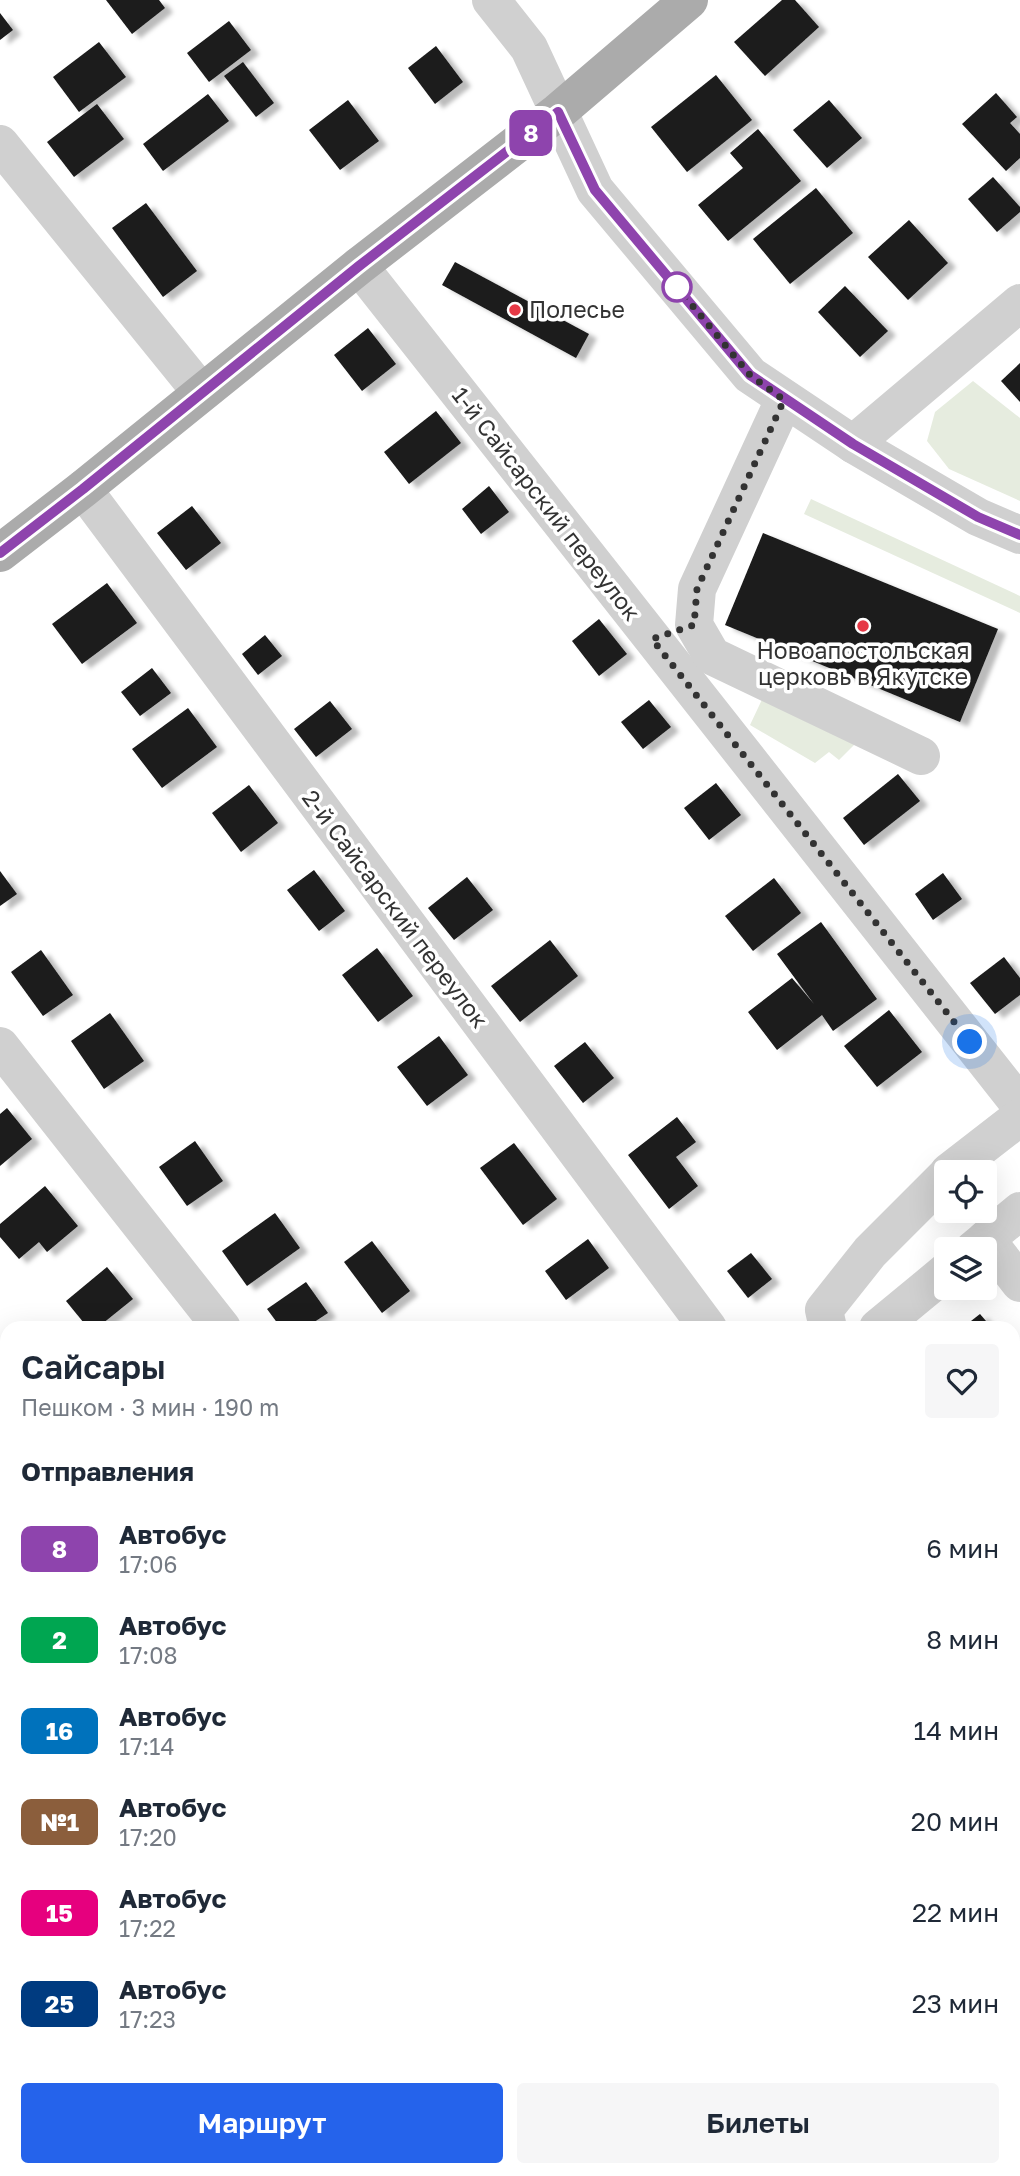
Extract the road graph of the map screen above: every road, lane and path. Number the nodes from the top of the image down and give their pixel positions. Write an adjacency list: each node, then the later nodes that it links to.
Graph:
1 (491, 0): 3 (street)
2 (689, 0): 3 (main road)
3 (558, 112): 5 (main road); 8 (street)
4 (0, 144): 7 (street)
5 (359, 266): 7 (main road); 14 (street, 1-й Сайсарский переулок)
6 (1020, 303): 9 (street)
7 (201, 393): 10 (main road)
8 (784, 400): 9 (street); 13 (street)
9 (853, 444): 11 (street)
10 (83, 489): 12 (main road); 27 (street, 2-й Сайсарский переулок)
11 (1020, 535)
12 (0, 553)
13 (694, 625): 14 (street); 15 (street)
14 (652, 639): 17 (street, 1-й Сайсарский переулок)
15 (921, 756)
16 (0, 1046): 26 (street)
17 (1020, 1105)
18 (1020, 1117): 19 (street)
19 (966, 1160)
20 (934, 1188): 28 (street)
21 (1020, 1211): 22 (street)
22 (988, 1237)
23 (997, 1261): 25 (street)
24 (934, 1282): 29 (street)
25 (1020, 1283)
26 (216, 1321)
27 (703, 1321)
28 (826, 1321)
29 (886, 1321)

